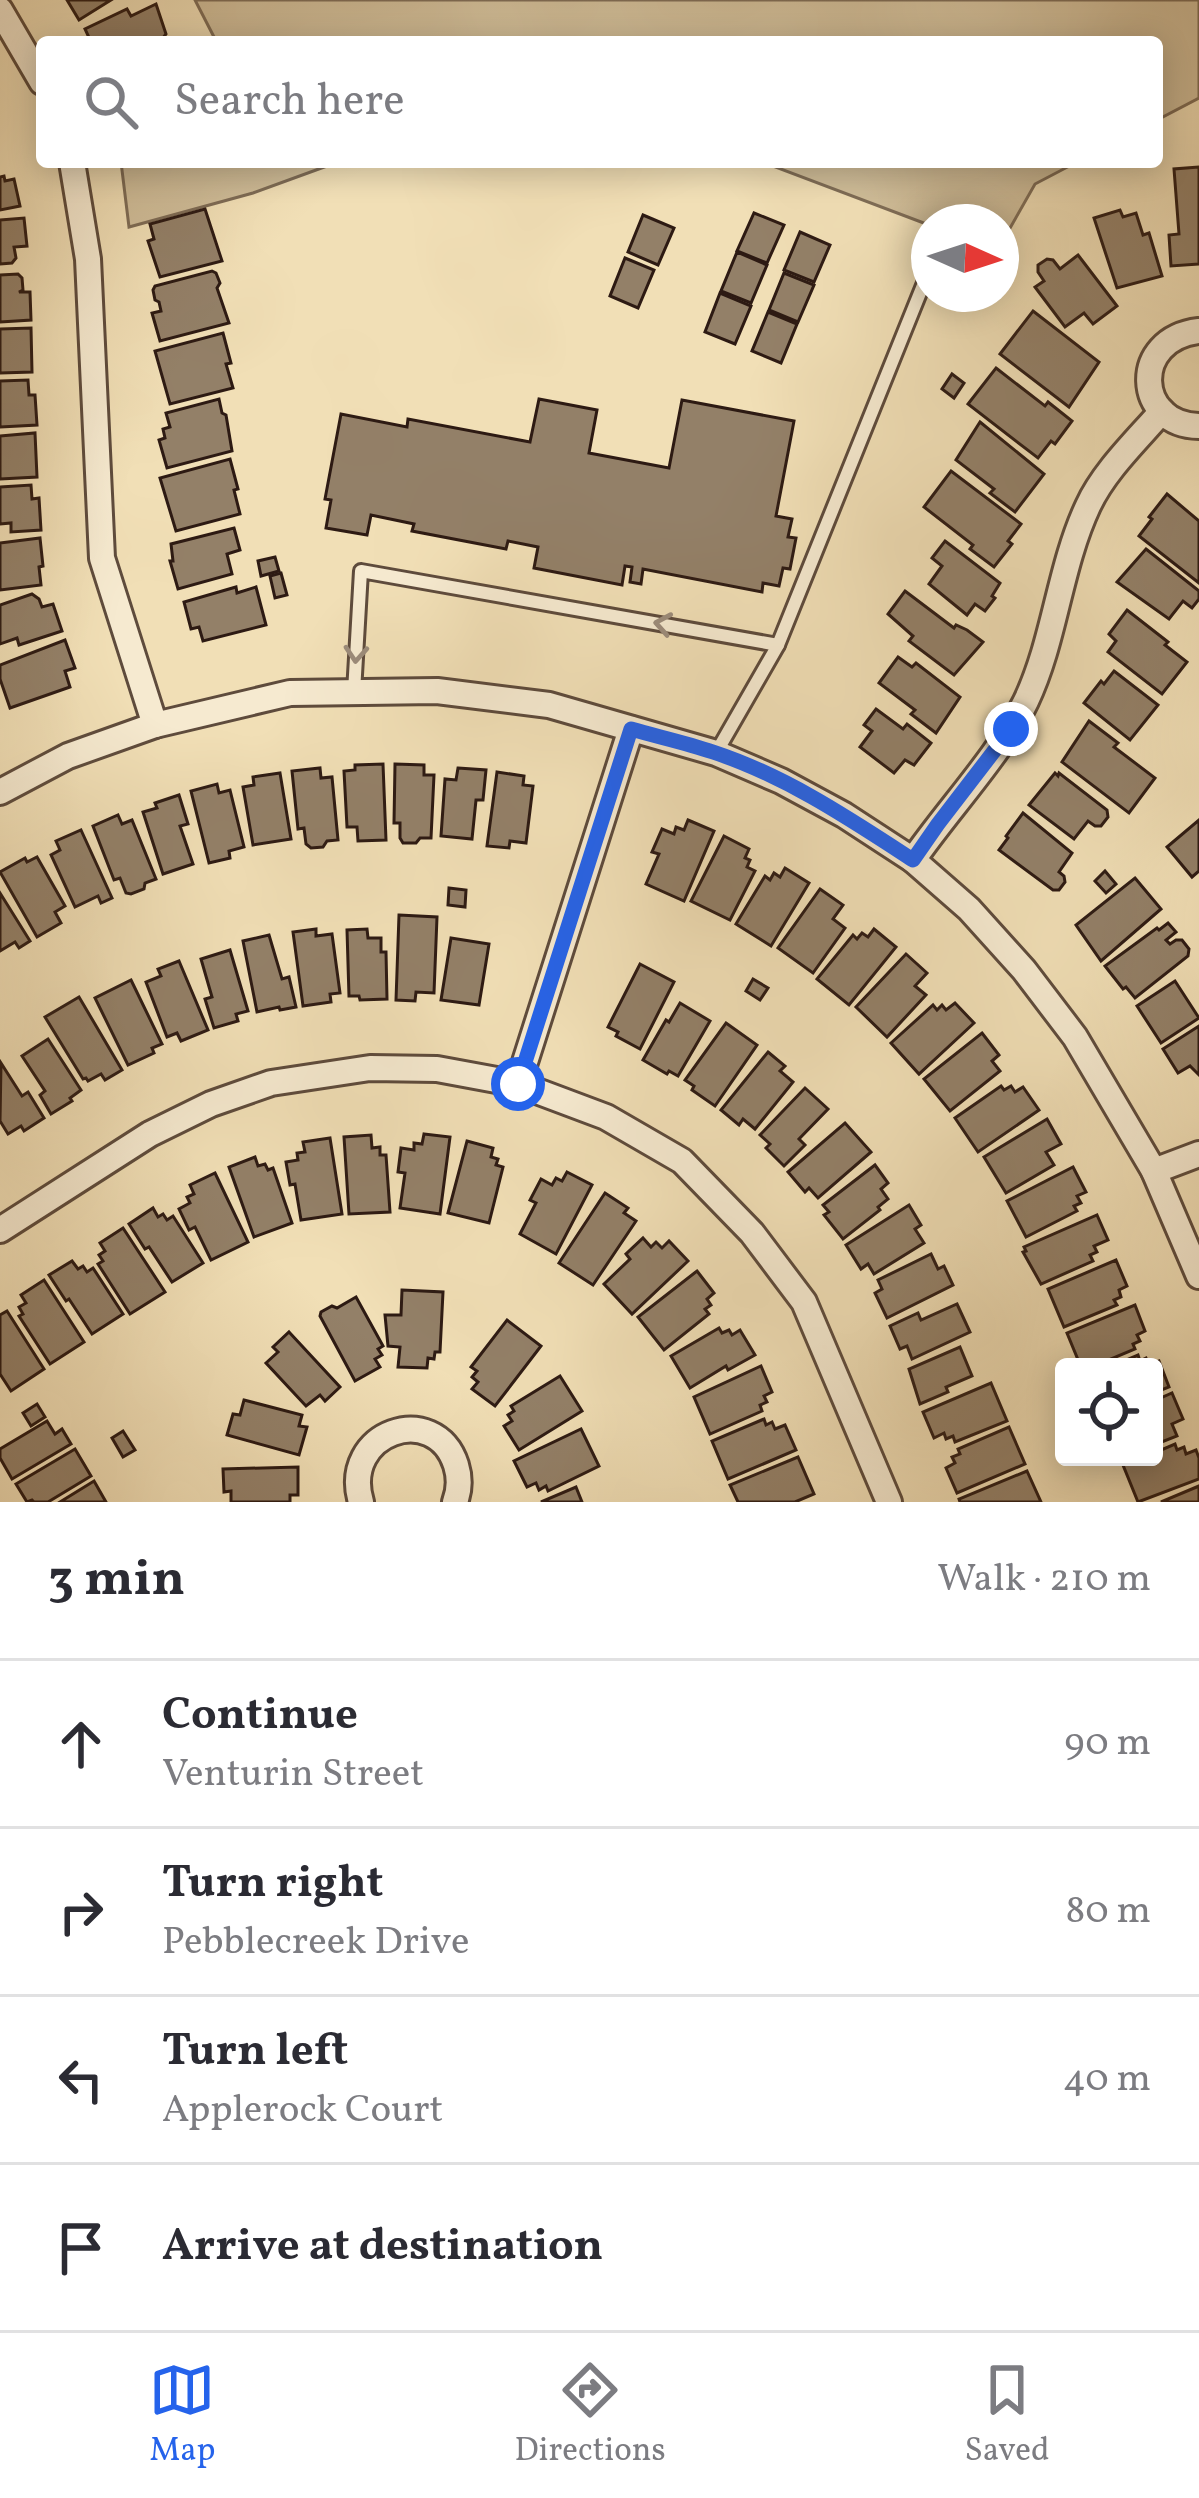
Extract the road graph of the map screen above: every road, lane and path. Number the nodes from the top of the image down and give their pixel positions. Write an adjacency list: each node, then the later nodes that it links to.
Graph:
1 (0, 10): 2 (street)
2 (36, 72)
3 (73, 168): 10 (street)
4 (912, 312): 8 (lane)
5 (1199, 331): 6 (street)
6 (1162, 411): 7 (street); 14 (street)
7 (1199, 426)
8 (778, 645): 9 (lane, one-way to 9); 12 (lane)
9 (354, 692): 10 (street); 11 (street)
10 (155, 725): 13 (street)
11 (631, 729): 12 (street); 15 (street)
12 (716, 753): 14 (street)
13 (0, 792)
14 (913, 860): 17 (street)
15 (518, 1084): 18 (street); 22 (street)
16 (1199, 1154): 17 (street)
17 (1154, 1171): 19 (street)
18 (0, 1230)
19 (1199, 1276)
20 (362, 1502): 21 (street)
21 (455, 1502)
22 (889, 1502)

